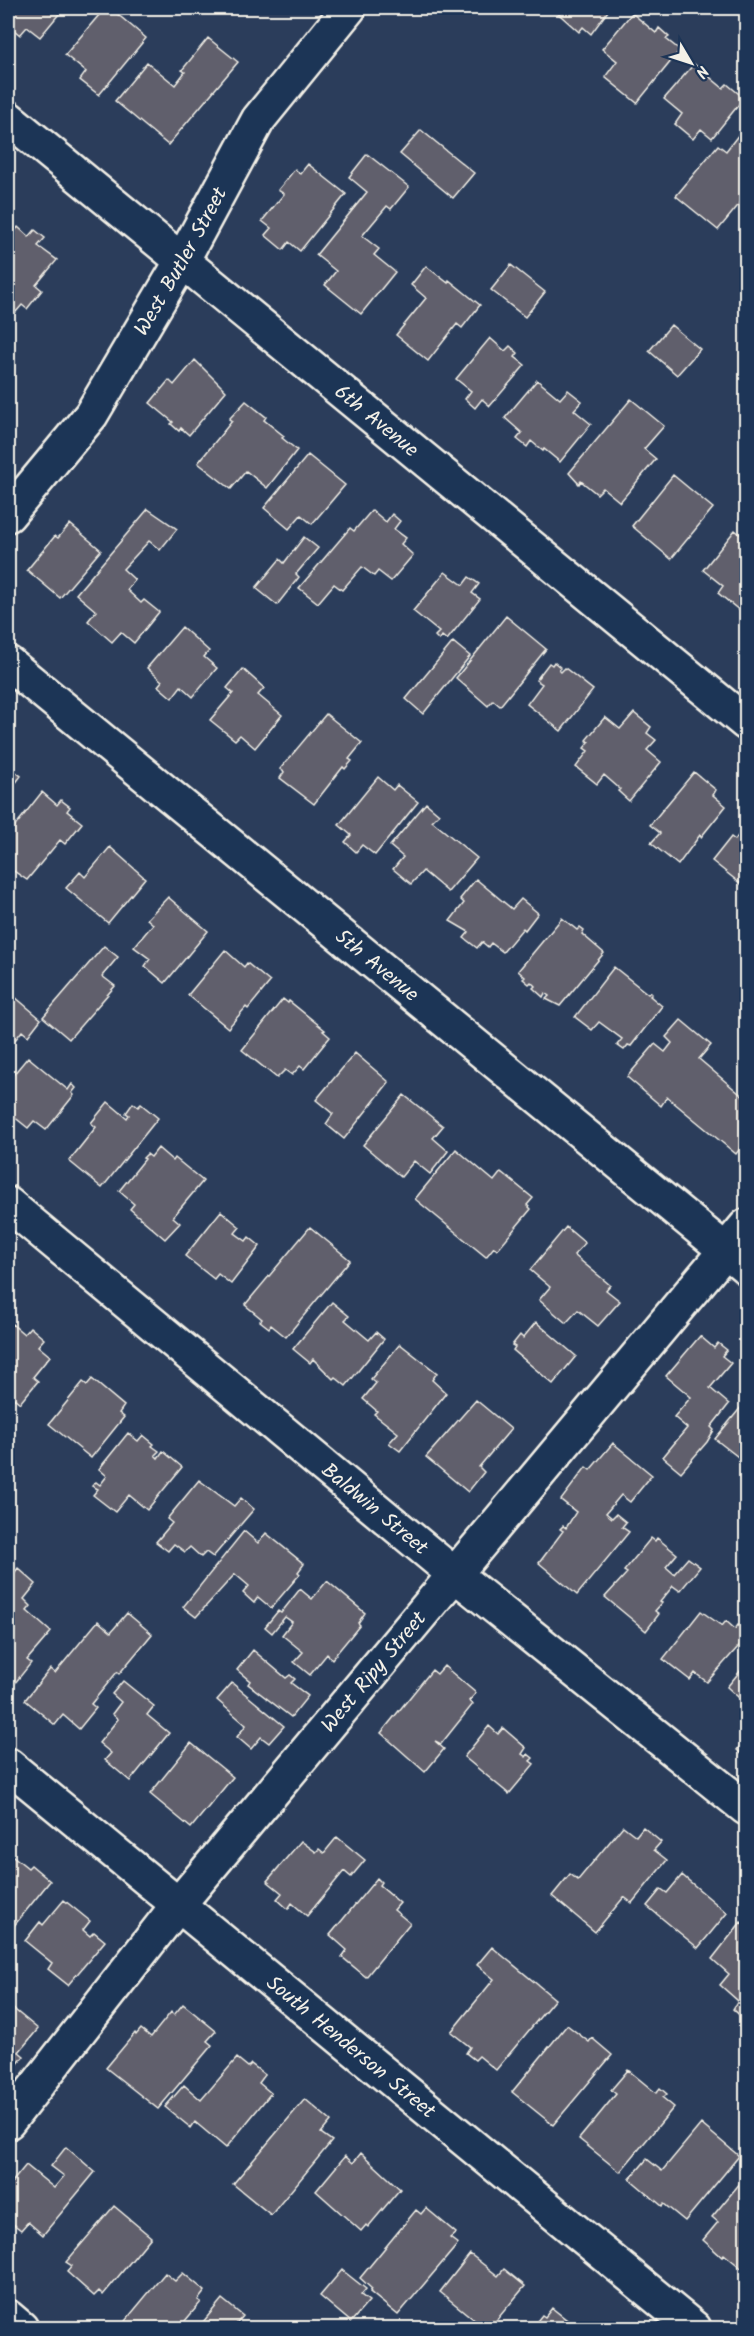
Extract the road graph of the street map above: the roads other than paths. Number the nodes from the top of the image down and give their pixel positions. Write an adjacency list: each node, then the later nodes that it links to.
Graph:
1 (349, 8): 3 (street, West Butler Street)
2 (8, 118): 3 (street, 6th Avenue)
3 (182, 261): 4 (street, West Butler Street); 6 (street, 6th Avenue)
4 (8, 515)
5 (8, 663): 8 (street, 5th Avenue)
6 (747, 723)
7 (8, 1204): 9 (street, Baldwin Street)
8 (740, 1248): 9 (street, West Ripy Street)
9 (454, 1574): 11 (street, Baldwin Street); 12 (street, West Ripy Street)
10 (8, 1765): 12 (street, South Henderson Street)
11 (747, 1808)
12 (178, 1905): 13 (street, West Ripy Street); 16 (street, South Henderson Street)
13 (8, 2122)
14 (8, 2318): 15 (street)
15 (21, 2328)
16 (694, 2328)

